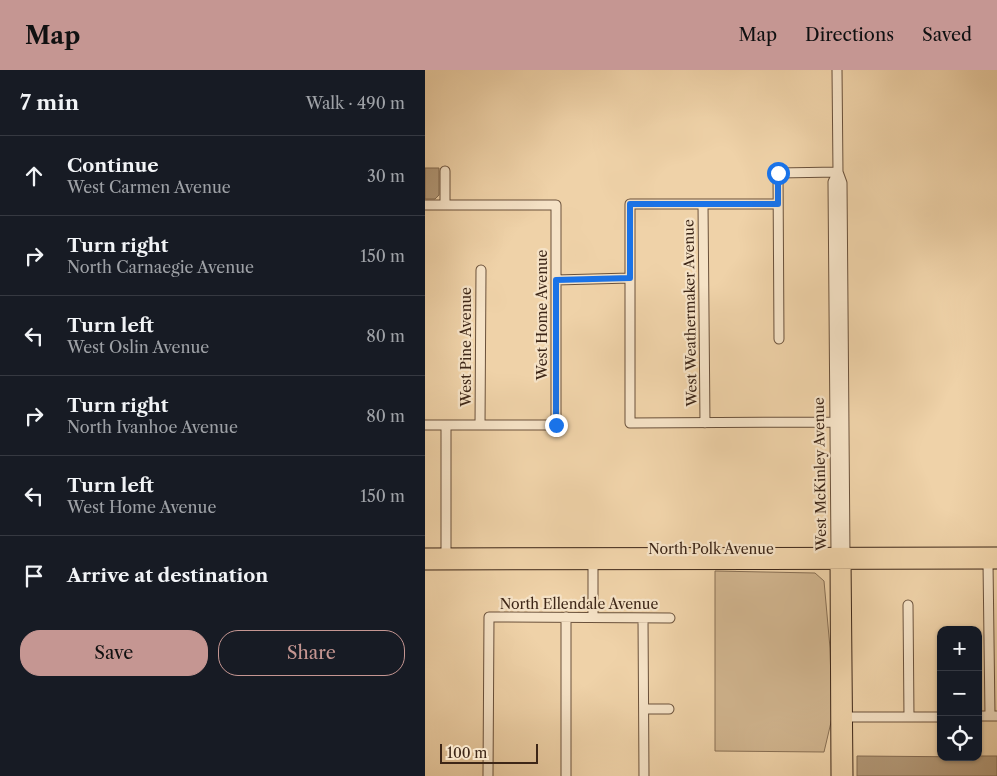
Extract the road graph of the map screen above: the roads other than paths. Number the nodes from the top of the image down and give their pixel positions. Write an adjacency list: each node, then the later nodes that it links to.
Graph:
1 (837, 70): 3 (street, West McKinley Avenue)
2 (445, 171): 7 (street)
3 (838, 172): 5 (street); 12 (street, West McKinley Avenue); 18 (street, West McKinley Avenue)
4 (703, 204): 5 (street); 9 (street); 13 (street, West Weathermaker Avenue)
5 (778, 204): 11 (street)
6 (425, 205): 7 (street)
7 (445, 205): 10 (street, West Home Avenue)
8 (481, 270): 16 (street, West Pine Avenue)
9 (630, 278): 10 (street); 13 (street)
10 (556, 280): 16 (street, West Home Avenue)
11 (779, 339)
12 (834, 422): 13 (street); 17 (street, West McKinley Avenue)
13 (705, 423)
14 (425, 425): 15 (street)
15 (446, 425): 16 (street); 23 (street)
16 (480, 425)
17 (835, 482): 18 (street); 22 (street, West McKinley Avenue)
18 (845, 516): 22 (street, West McKinley Avenue)
19 (997, 552): 22 (main road, North Polk Avenue)
20 (425, 554): 23 (main road, North Polk Avenue)
21 (655, 554): 22 (main road, North Polk Avenue); 23 (main road, North Polk Avenue); 26 (main road)
22 (840, 558): 24 (main road, North Polk Avenue); 26 (main road, North Polk Avenue); 37 (main road, West McKinley Avenue); 41 (main road, West McKinley Avenue)
23 (446, 559): 25 (main road, North Polk Avenue); 26 (main road, North Polk Avenue)
24 (993, 563): 35 (street)
25 (425, 564)
26 (593, 564): 29 (street)
27 (909, 605): 36 (street)
28 (566, 617): 29 (street, North Ellendale Avenue); 38 (street, North Ellendale Avenue); 39 (street)
29 (593, 617): 30 (street, North Ellendale Avenue)
30 (643, 618): 31 (street, North Ellendale Avenue); 32 (street)
31 (670, 618)
32 (644, 709): 33 (street); 40 (street)
33 (669, 709)
34 (937, 716): 36 (street)
35 (994, 716)
36 (909, 717): 37 (street)
37 (847, 718): 42 (main road, West McKinley Avenue)
38 (488, 776)
39 (566, 776)
40 (644, 776)
41 (837, 776)
42 (847, 776)

